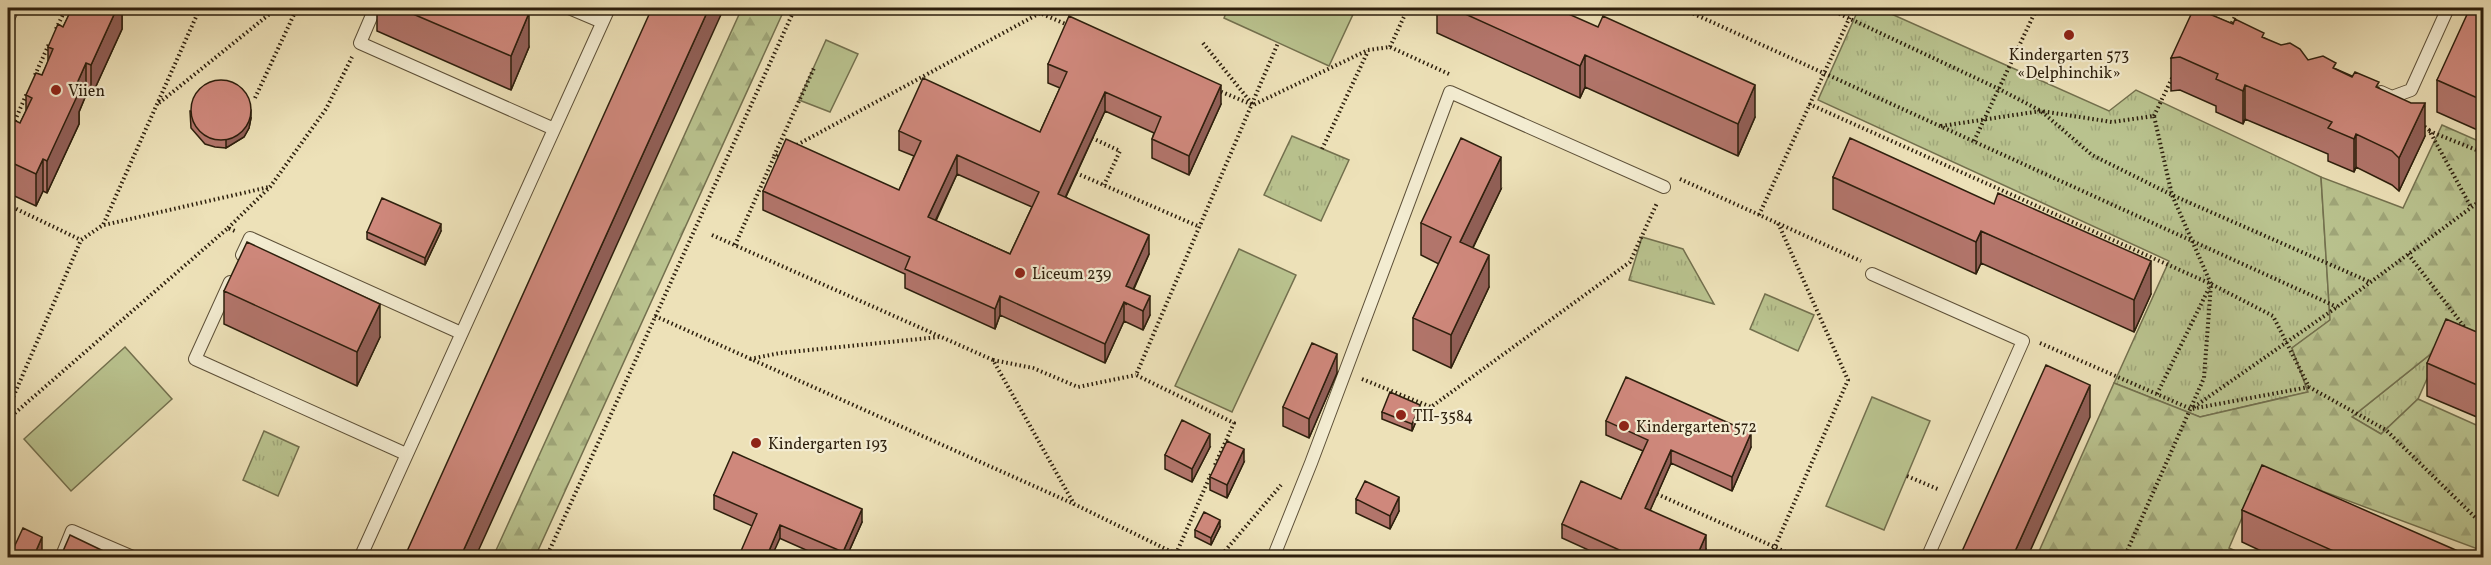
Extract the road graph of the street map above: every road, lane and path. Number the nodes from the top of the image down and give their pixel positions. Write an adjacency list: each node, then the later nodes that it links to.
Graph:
1 (13, 8): 20 (lane)
2 (66, 8): 44 (path)
3 (200, 8): 39 (path)
4 (277, 8): 39 (path)
5 (297, 8): 37 (path)
6 (375, 8): 24 (lane)
7 (569, 8): 21 (lane)
8 (609, 8): 21 (lane)
9 (795, 8): 77 (path)
10 (1133, 8): 11 (path)
11 (1167, 8)
12 (1408, 8): 27 (path)
13 (1681, 8): 30 (path)
14 (1827, 8): 19 (path)
15 (1854, 8): 19 (path)
16 (2037, 8): 35 (path)
17 (2239, 8): 23 (path)
18 (2448, 8): 36 (lane)
19 (1849, 17): 30 (path); 35 (path)
20 (8, 19)
21 (602, 22): 46 (lane)
22 (1072, 27): 52 (path)
23 (2229, 28)
24 (360, 43): 46 (lane); 55 (path)
25 (1203, 44): 40 (path)
26 (1278, 44): 40 (path)
27 (1390, 47): 28 (path); 32 (path)
28 (1368, 50): 40 (path); 50 (path)
29 (814, 68): 52 (path)
30 (1824, 72): 38 (path); 45 (path)
31 (2174, 75): 42 (path)
32 (1454, 76)
33 (1210, 87): 40 (path)
34 (2371, 87): 36 (lane)
35 (1999, 89): 41 (path); 43 (path)
36 (2392, 97): 47 (path)
37 (255, 98)
38 (1809, 104): 61 (path); 75 (path)
39 (157, 105): 63 (path)
40 (1253, 105): 64 (path)
41 (2041, 111): 42 (path); 43 (path); 57 (path)
42 (2154, 116): 57 (path)
43 (1984, 120): 45 (path); 49 (path)
44 (12, 125)
45 (1939, 126): 49 (path)
46 (554, 129): 79 (lane)
47 (2429, 130): 51 (path); 60 (path)
48 (1092, 138): 54 (path)
49 (1974, 141): 68 (path)
50 (1322, 149)
51 (2484, 153)
52 (774, 157): 70 (path)
53 (1076, 173): 54 (path)
54 (1104, 185): 64 (path)
55 (270, 187): 63 (path); 65 (path)
56 (1664, 187): 61 (path); 86 (path); 106 (lane)
57 (2172, 195): 68 (path); 74 (path)
58 (2484, 198): 60 (path)
59 (8, 205): 69 (path)
60 (2471, 207): 71 (path)
61 (1759, 215): 62 (path)
62 (1778, 223): 72 (path); 99 (path)
63 (103, 225): 69 (path)
64 (1200, 227): 85 (path)
65 (228, 228): 67 (path); 91 (path)
66 (712, 235): 70 (path)
67 (250, 238): 79 (lane); 92 (lane)
68 (2190, 238): 75 (path); 76 (path)
69 (81, 240): 89 (path)
70 (735, 245): 80 (path)
71 (2408, 254): 74 (path); 78 (path)
72 (1862, 261)
73 (1872, 274): 96 (lane)
74 (2370, 282): 76 (path)
75 (2211, 284): 82 (path); 88 (path); 90 (path)
76 (2337, 307): 82 (path)
77 (655, 316): 83 (path); 104 (path)
78 (2466, 330)
79 (461, 333): 92 (lane)
80 (942, 337): 83 (path); 84 (path)
81 (2034, 340): 88 (path)
82 (2286, 343): 87 (path); 90 (path)
83 (750, 359): 97 (path)
84 (993, 360): 85 (path); 97 (path)
85 (1136, 375): 100 (path)
86 (1355, 376)
87 (2308, 387): 90 (path); 98 (path)
88 (2157, 394): 90 (path)
89 (8, 409)
90 (2191, 409): 110 (path)
91 (8, 419)
92 (406, 454): 103 (lane)
93 (1907, 476): 96 (path)
94 (1287, 477): 105 (path)
95 (1657, 494): 99 (path)
96 (1954, 496): 109 (lane)
97 (1074, 504): 100 (path)
98 (2484, 526)
99 (1774, 547): 107 (path); 108 (path)
100 (1176, 556)
101 (61, 558): 102 (lane)
102 (135, 558)
103 (360, 558)
104 (546, 558)
105 (1219, 558)
106 (1273, 558)
107 (1770, 558)
108 (1799, 558)
109 (1927, 558)
110 (2124, 558)

